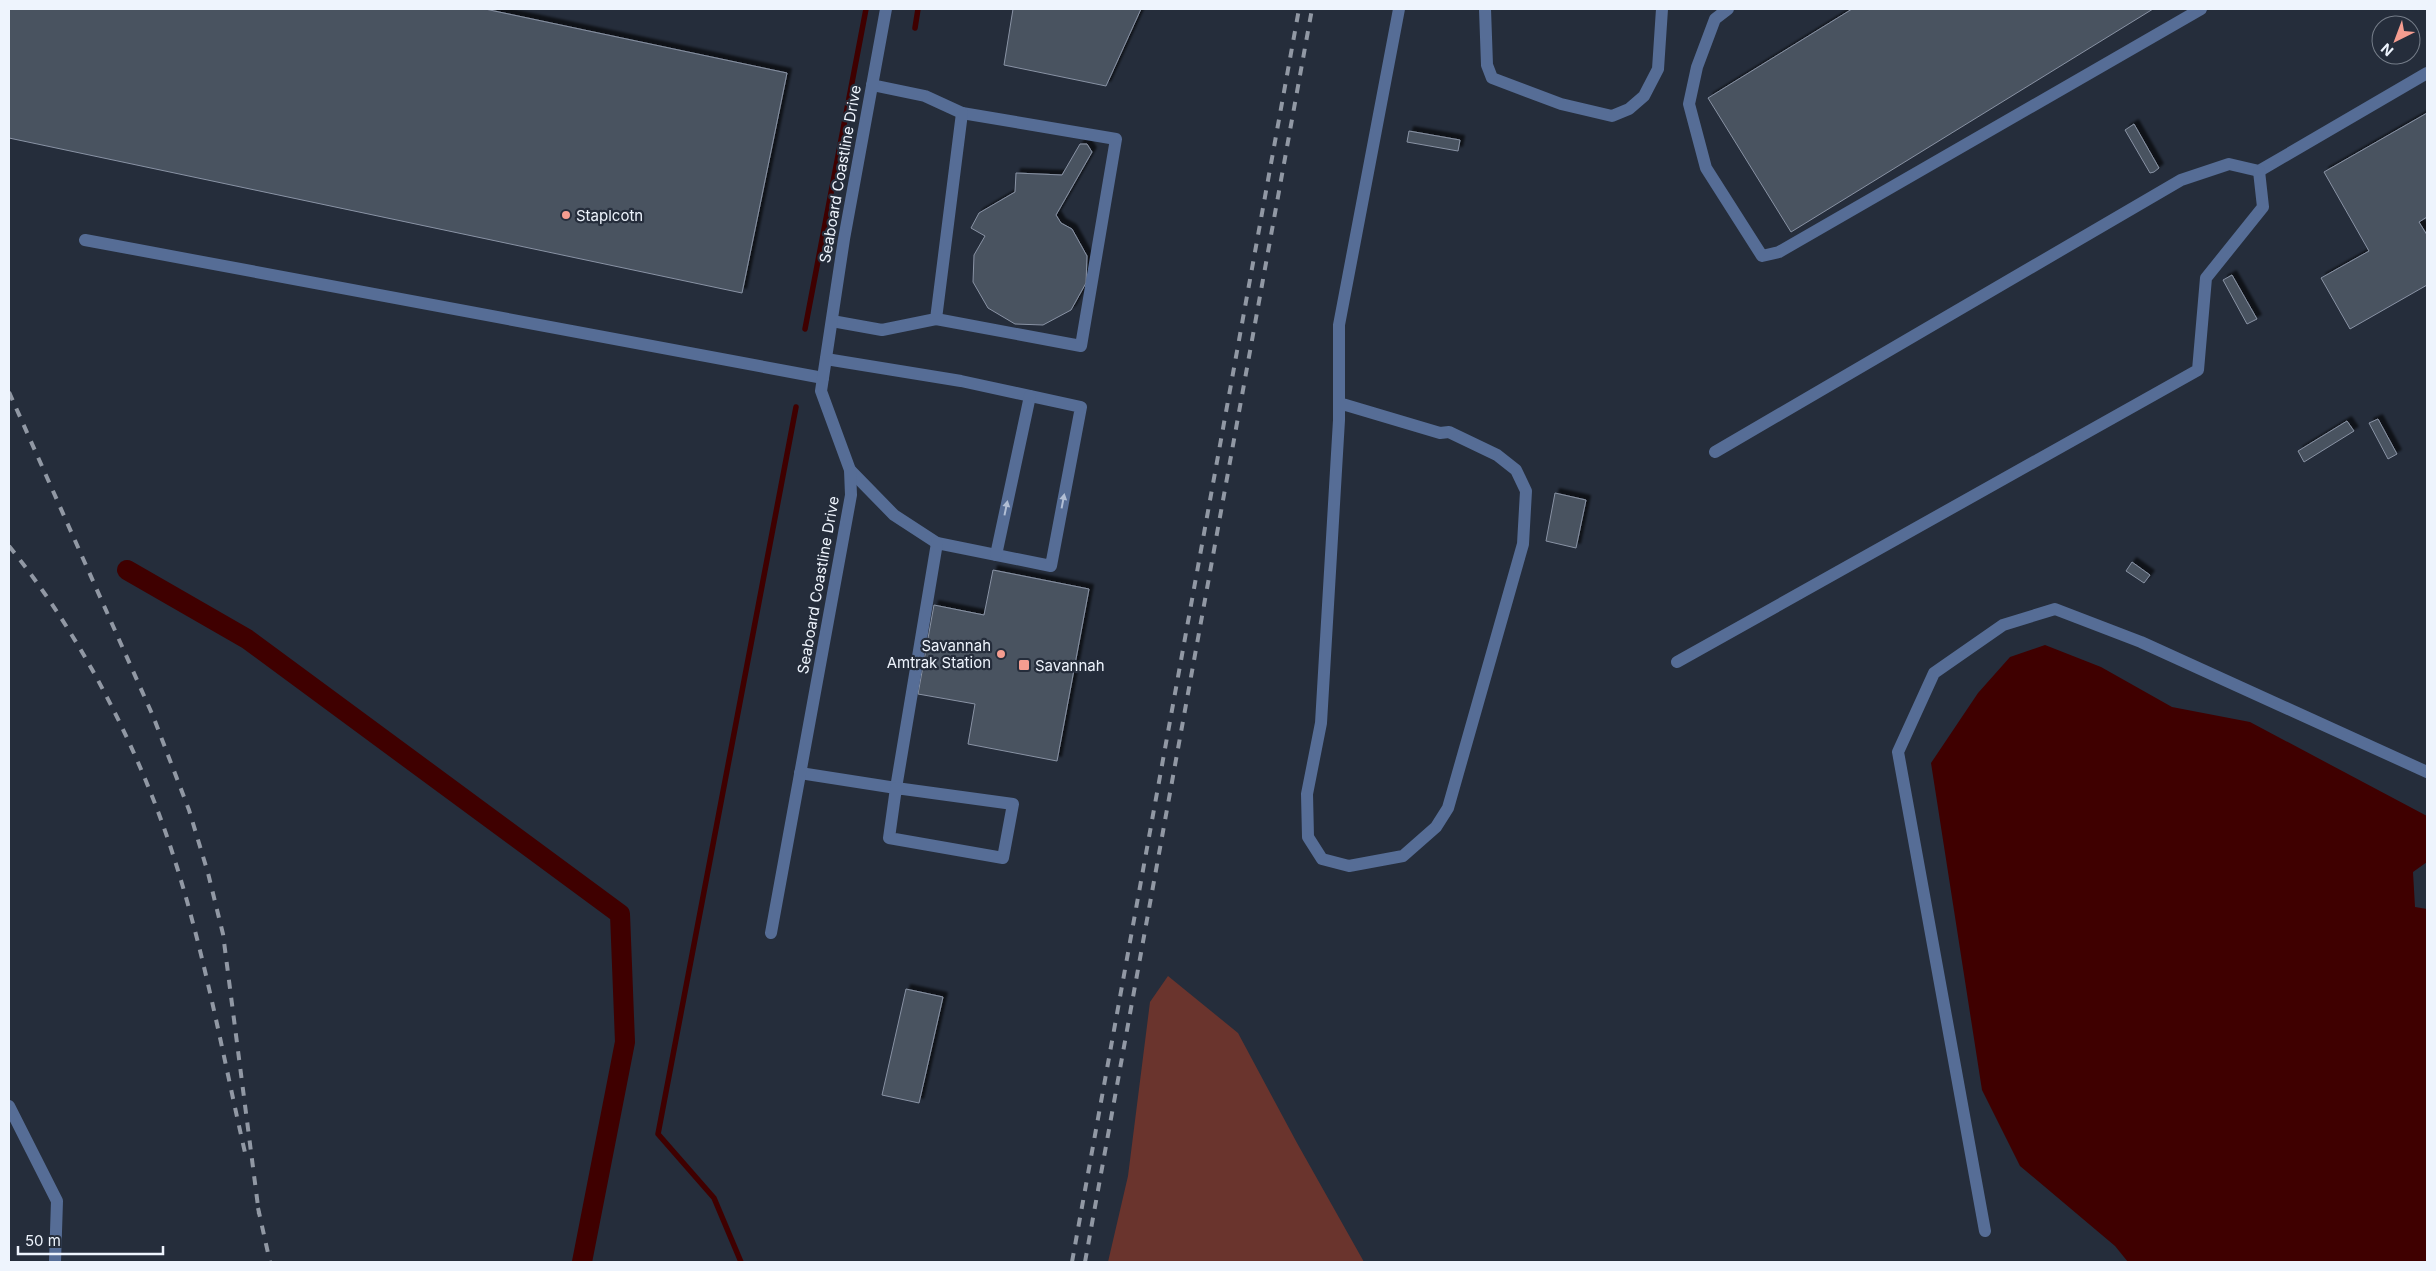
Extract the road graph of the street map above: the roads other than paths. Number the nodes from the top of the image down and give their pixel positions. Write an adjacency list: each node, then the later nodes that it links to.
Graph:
1 (886, 9): 8 (street, Seaboard Coastline Drive)
2 (1399, 9): 17 (street)
3 (1485, 9): 4 (street)
4 (1662, 9)
5 (1728, 9): 6 (street)
6 (2201, 9)
7 (2427, 73): 10 (street)
8 (872, 85): 9 (street); 13 (street, Seaboard Coastline Drive)
9 (962, 113): 12 (street); 12 (street)
10 (2259, 171): 18 (street); 22 (street)
11 (86, 240): 15 (street)
12 (936, 319): 13 (street)
13 (832, 322): 14 (street, Seaboard Coastline Drive)
14 (826, 359): 15 (street, Seaboard Coastline Drive); 16 (street)
15 (823, 378): 19 (street, Seaboard Coastline Drive)
16 (1030, 396): 21 (street, one-way to 16); 21 (street, one-way to 16)
17 (1339, 403): 17 (street)
18 (1715, 452)
19 (850, 470): 20 (street); 24 (street, Seaboard Coastline Drive)
20 (937, 543): 21 (street); 25 (street)
21 (996, 555)
22 (1677, 662)
23 (2427, 772): 28 (street)
24 (800, 773): 25 (street); 26 (street, Seaboard Coastline Drive)
25 (896, 788): 25 (street)
26 (771, 933)
27 (9, 1106): 29 (street)
28 (1985, 1231)
29 (55, 1261)

